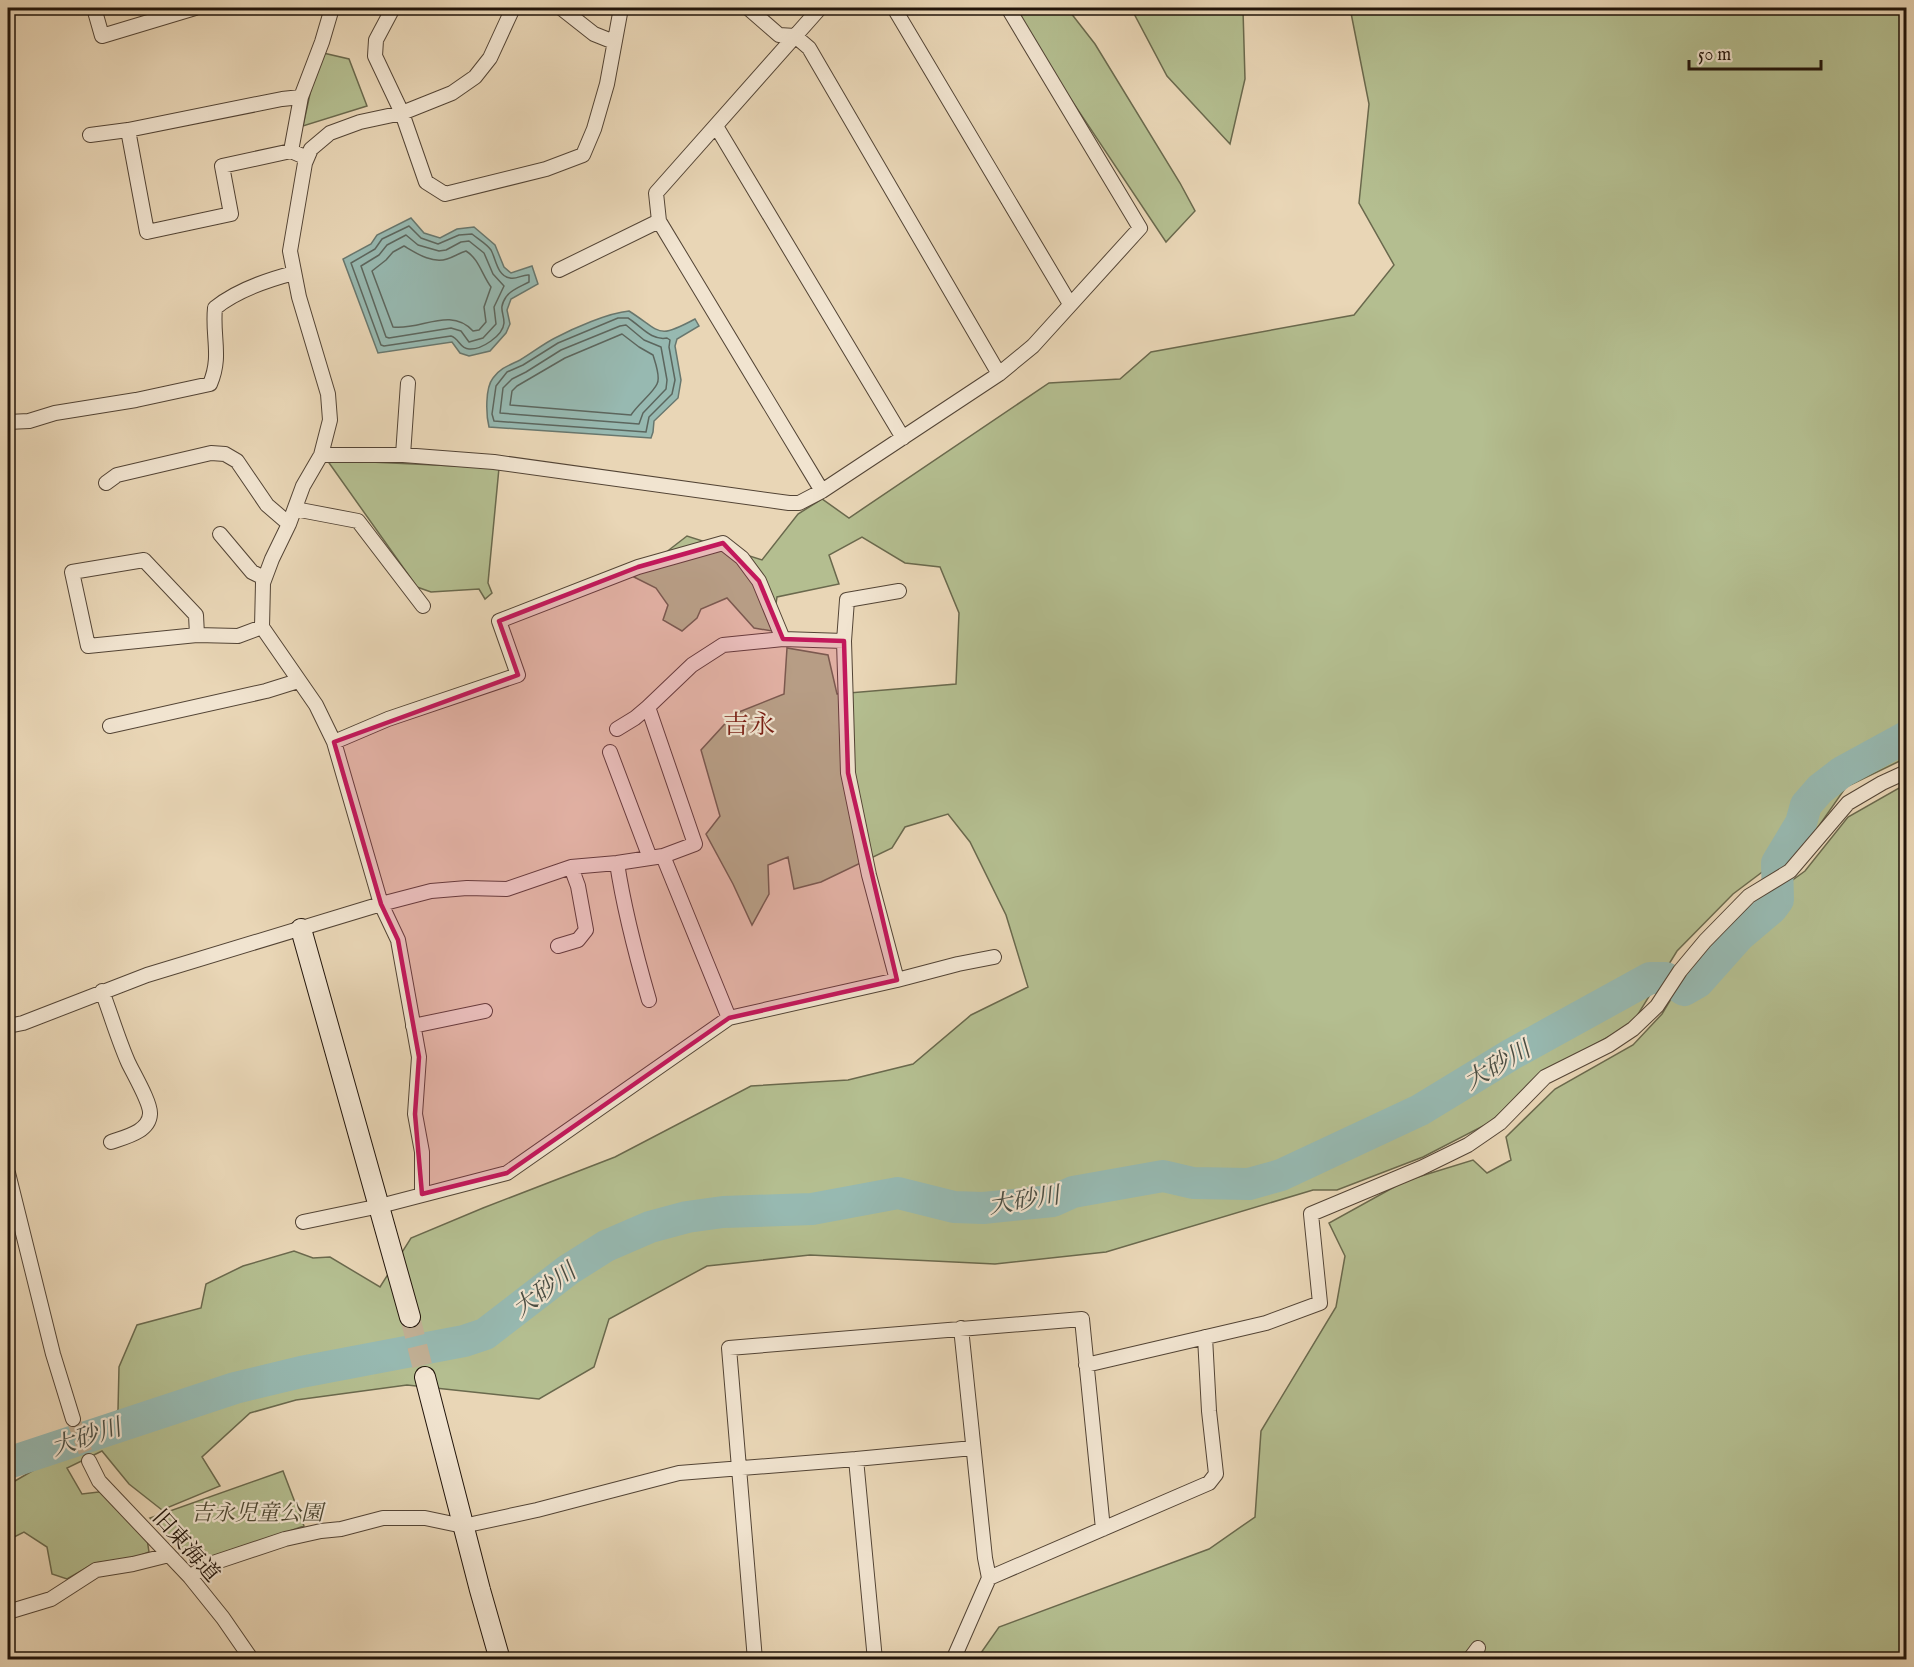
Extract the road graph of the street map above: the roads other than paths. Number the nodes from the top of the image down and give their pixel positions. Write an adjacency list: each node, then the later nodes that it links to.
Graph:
1 (94, 8): 2 (street)
2 (195, 8)
3 (332, 8): 14 (street)
4 (393, 8): 15 (street)
5 (513, 8): 15 (street)
6 (561, 8): 13 (street)
7 (621, 8): 13 (street)
8 (748, 8): 12 (street)
9 (820, 8): 12 (street)
10 (894, 8): 24 (street)
11 (1008, 8): 24 (street)
12 (795, 36): 16 (street); 25 (street)
13 (614, 42): 15 (street)
14 (301, 97): 17 (street); 19 (street)
15 (402, 113): 20 (street)
16 (716, 126): 21 (street); 28 (street)
17 (128, 130): 18 (street); 19 (street)
18 (90, 135)
19 (291, 151): 20 (street)
20 (307, 158): 23 (street)
21 (659, 221): 22 (street); 32 (street)
22 (559, 270)
23 (294, 273): 27 (street); 29 (street)
24 (1070, 304): 25 (street)
25 (999, 374): 28 (street)
26 (408, 383): 30 (street)
27 (8, 422)
28 (903, 438): 32 (street)
29 (321, 455): 30 (street); 33 (street)
30 (403, 455): 32 (street)
31 (106, 483): 34 (street)
32 (822, 491)
33 (295, 509): 34 (street); 38 (street)
34 (289, 524): 36 (street)
35 (220, 534): 36 (street)
36 (264, 578): 39 (street)
37 (899, 591): 42 (street)
38 (423, 606)
39 (262, 627): 40 (street); 43 (street)
40 (197, 634): 40 (street)
41 (783, 639): 42 (street); 44 (street); 47 (street)
42 (844, 641): 57 (street)
43 (298, 681): 45 (street); 47 (street)
44 (648, 707): 46 (street); 50 (street)
45 (110, 726)
46 (617, 729)
47 (334, 742): 53 (street)
48 (609, 752): 50 (street)
49 (1906, 772): 71 (street)
50 (656, 857): 51 (street); 61 (street)
51 (617, 863): 52 (street); 59 (street)
52 (571, 867): 53 (street); 55 (street)
53 (381, 904): 54 (street); 63 (street)
54 (302, 929): 58 (street); 67 (street)
55 (558, 946)
56 (994, 957): 57 (street)
57 (897, 980): 61 (street)
58 (102, 991): 62 (street); 64 (street)
59 (649, 1000)
60 (485, 1011): 63 (street)
61 (729, 1018): 66 (street)
62 (8, 1026)
63 (414, 1026): 66 (street)
64 (111, 1142)
65 (8, 1173): 74 (street)
66 (422, 1194): 67 (street)
67 (380, 1206): 68 (street); 69 (street)
68 (303, 1222)
69 (410, 1317)
70 (961, 1328): 72 (street); 75 (street); 78 (street)
71 (1205, 1337): 72 (street); 80 (street)
72 (1086, 1365): 80 (street)
73 (424, 1377): 79 (street)
74 (73, 1419)
75 (973, 1448): 76 (street); 83 (street)
76 (856, 1459): 78 (street); 89 (street)
77 (89, 1461): 81 (street, 旧東海道)
78 (738, 1468): 79 (street); 88 (street)
79 (463, 1526): 82 (street); 87 (street)
80 (1103, 1529): 83 (street)
81 (169, 1554): 82 (street, 旧東海道); 84 (street)
82 (190, 1577): 86 (street, 旧東海道)
83 (989, 1578): 90 (street)
84 (8, 1612)
85 (1478, 1648): 91 (street)
86 (252, 1659)
87 (500, 1659)
88 (754, 1659)
89 (875, 1659)
90 (953, 1659)
91 (1469, 1659)

